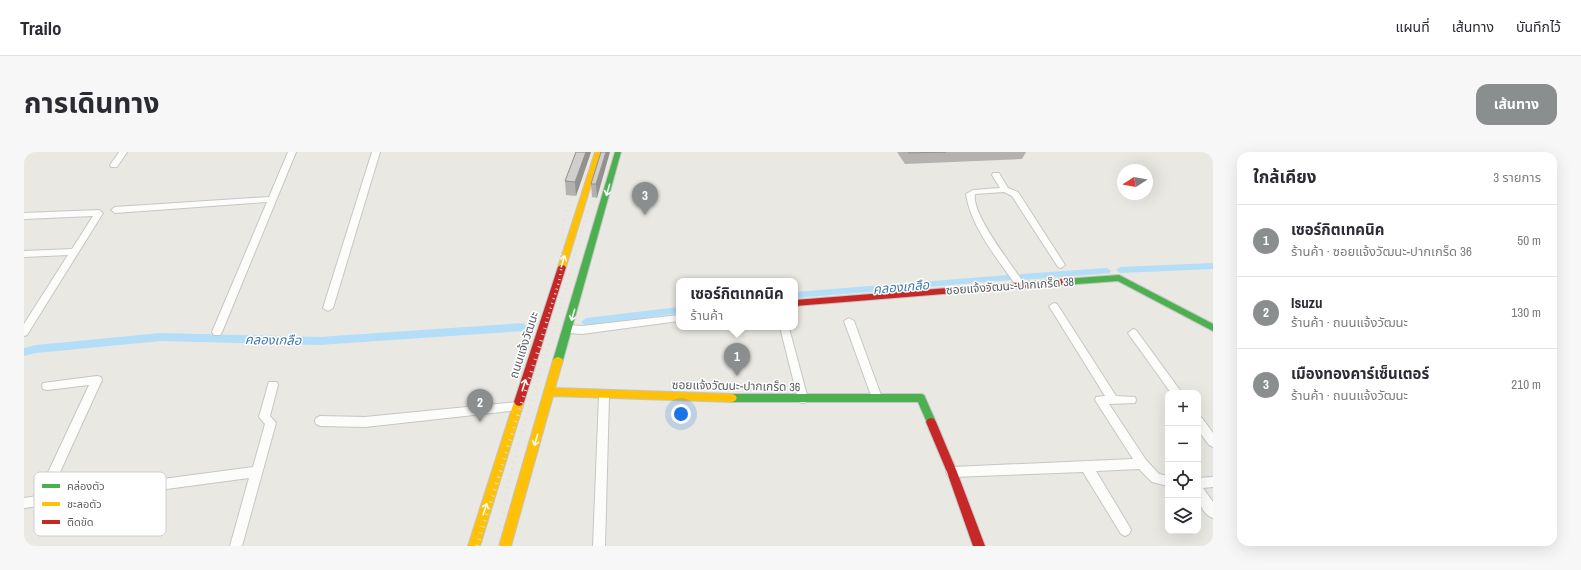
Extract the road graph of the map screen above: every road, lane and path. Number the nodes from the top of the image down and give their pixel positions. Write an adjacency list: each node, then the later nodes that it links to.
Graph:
1 (123, 152): 6 (street)
2 (292, 152): 9 (street)
3 (376, 152): 18 (street)
4 (598, 152): 36 (main road, ถนนแจ้งวัฒนะ, one-way to 4)
5 (618, 152): 22 (main road, one-way to 22)
6 (114, 165)
7 (996, 175): 8 (street)
8 (1005, 190): 14 (street); 15 (street)
9 (272, 199): 10 (street); 25 (street)
10 (114, 210)
11 (24, 216): 12 (street)
12 (74, 252): 13 (street); 24 (street)
13 (24, 254)
14 (1061, 265)
15 (1020, 285): 16 (main road, ซอยแจ้งวัฒนะ-ปากเกร็ด 38); 21 (main road, ซอยแจ้งวัฒนะ-ปากเกร็ด 38)
16 (798, 303)
17 (1054, 306): 34 (street)
18 (328, 308)
19 (676, 318): 22 (street)
20 (849, 321): 32 (street)
21 (1213, 328)
22 (569, 329): 30 (main road)
23 (785, 330): 33 (street)
24 (24, 332)
25 (217, 332)
26 (1134, 333): 29 (street)
27 (273, 385): 43 (street)
28 (47, 386): 42 (street)
29 (1175, 390)
30 (550, 392): 31 (main road, ซอยแจ้งวัฒนะ-ปากเกร็ด 36); 56 (main road, one-way to 56)
31 (604, 396): 33 (main road, ซอยแจ้งวัฒนะ-ปากเกร็ด 36); 57 (street)
32 (877, 398): 33 (main road, ซอยแจ้งวัฒนะ-ปากเกร็ด 36); 44 (main road, ซอยแจ้งวัฒนะ-ปากเกร็ด 36)
33 (803, 399)
34 (1113, 400): 35 (street); 40 (street)
35 (1131, 400)
36 (518, 406): 37 (street); 55 (main road, ถนนแจ้งวัฒนะ, one-way to 36)
37 (320, 421)
38 (1201, 425): 39 (street)
39 (1213, 442)
40 (1142, 464): 41 (street); 45 (street)
41 (1087, 467): 44 (street); 53 (street)
42 (54, 472)
43 (257, 472): 48 (street); 54 (street)
44 (952, 472): 58 (main road)
45 (1165, 480)
46 (1213, 482): 47 (street)
47 (1201, 483)
48 (166, 484)
49 (1201, 494): 52 (street)
50 (34, 502): 51 (street)
51 (24, 503)
52 (1213, 512)
53 (1125, 530)
54 (236, 546)
55 (474, 546)
56 (505, 546)
57 (599, 546)
58 (979, 546)

